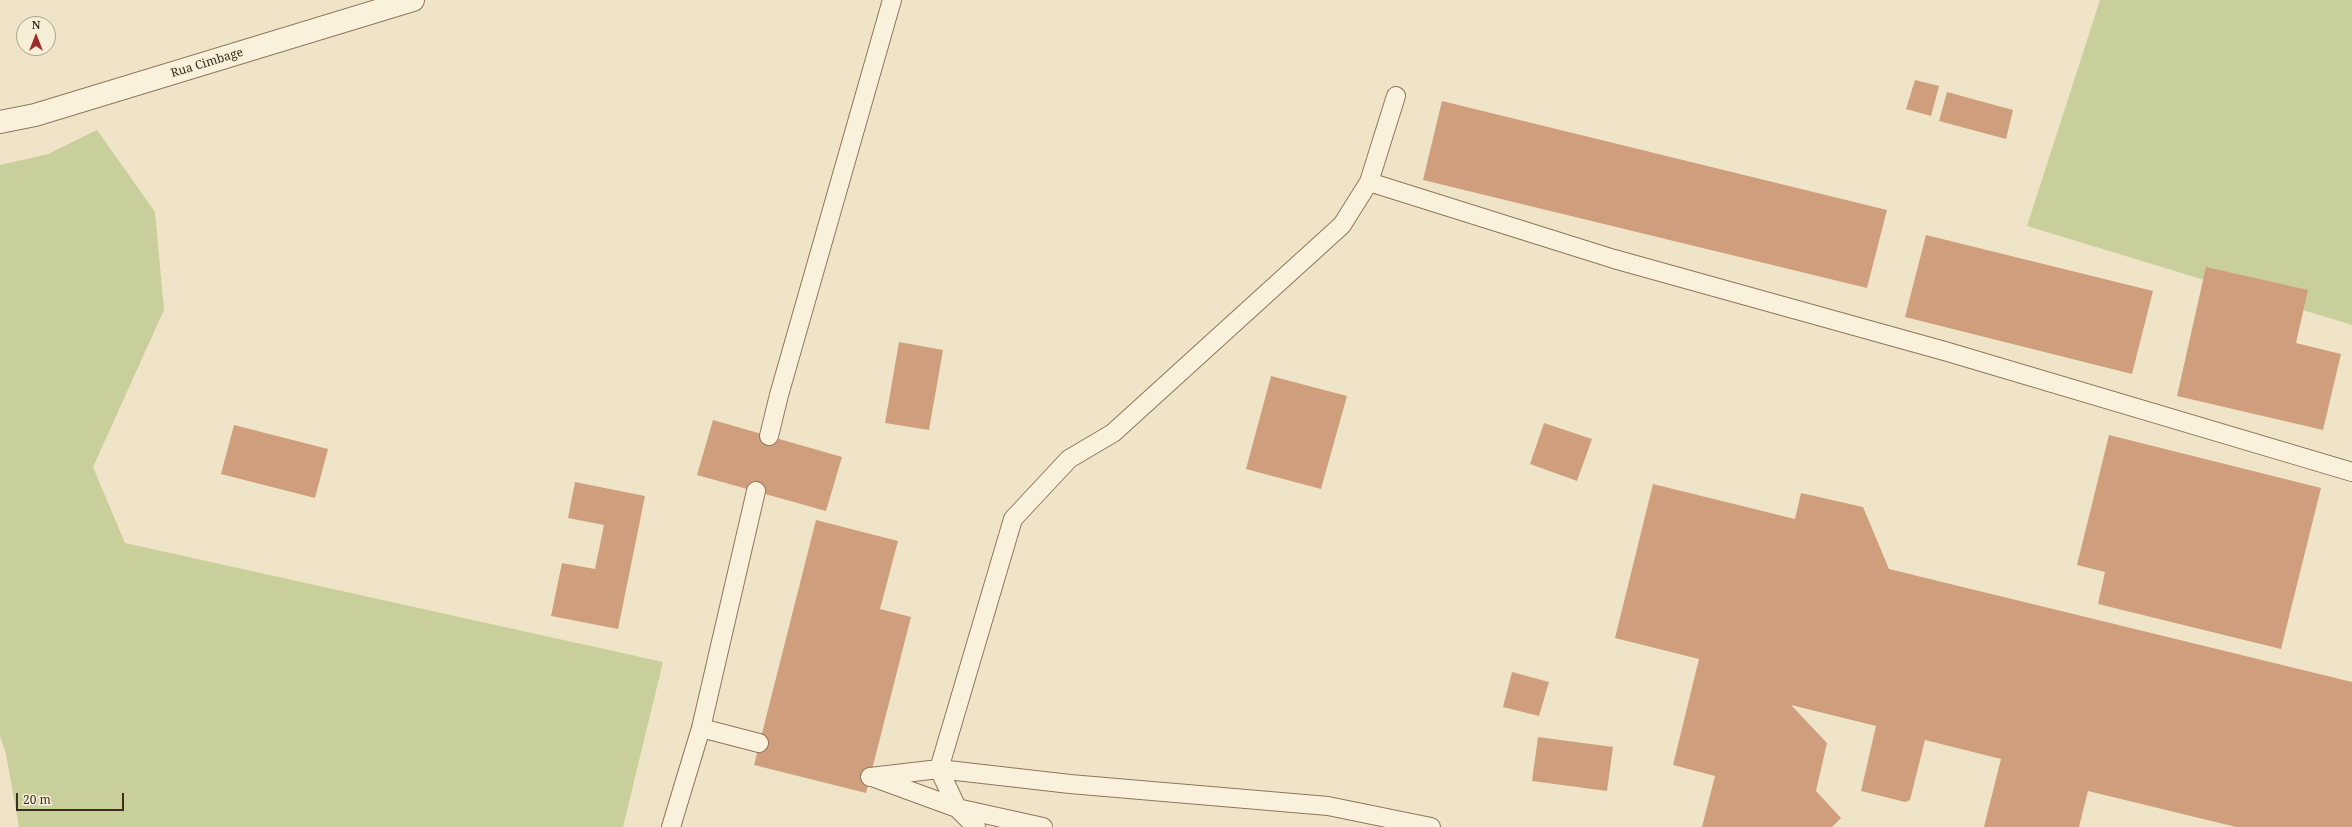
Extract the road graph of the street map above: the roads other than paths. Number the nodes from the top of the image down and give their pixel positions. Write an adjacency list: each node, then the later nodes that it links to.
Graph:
1 (413, 0): 4 (street, Rua Cimbage)
2 (892, 0): 6 (lane)
3 (1396, 96): 5 (lane)
4 (0, 122)
5 (1369, 182): 7 (lane); 11 (lane)
6 (769, 436)
7 (2352, 472)
8 (756, 491): 9 (lane)
9 (701, 728): 10 (lane); 13 (lane)
10 (759, 742)
11 (939, 769): 12 (lane); 12 (lane); 16 (lane)
12 (957, 808): 14 (lane); 15 (lane)
13 (671, 827)
14 (976, 827)
15 (1043, 827)
16 (1431, 827)

